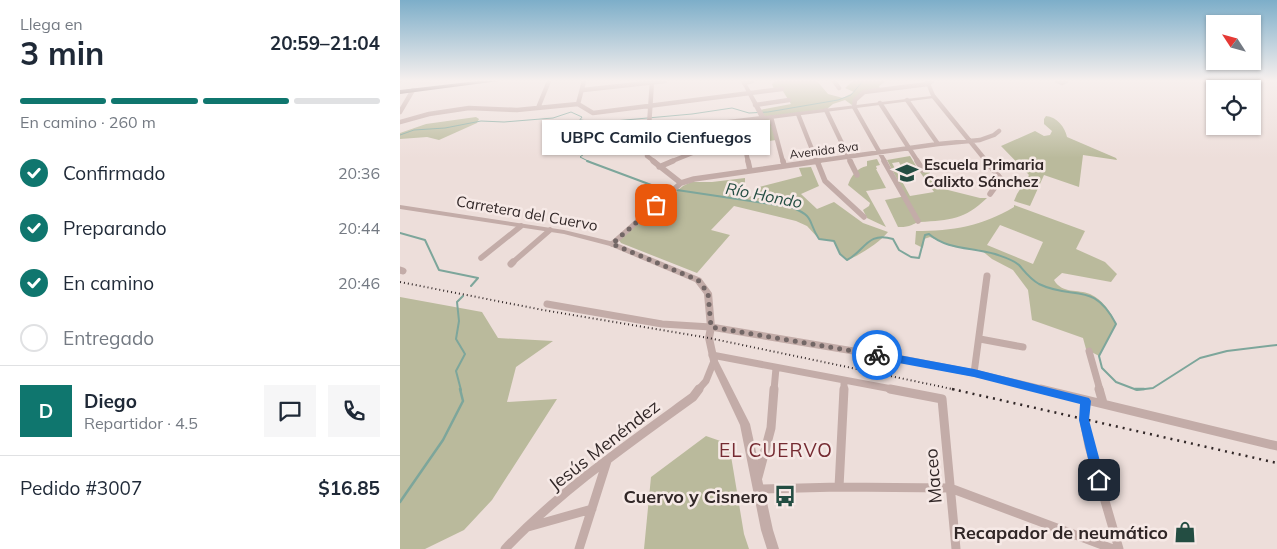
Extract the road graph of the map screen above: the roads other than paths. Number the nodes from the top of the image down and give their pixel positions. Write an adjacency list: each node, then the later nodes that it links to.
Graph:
1 (552, 107): 12 (street)
2 (581, 107): 3 (street)
3 (650, 107): 4 (street); 20 (street)
4 (653, 107)
5 (756, 107): 14 (street)
6 (773, 107): 14 (street)
7 (854, 107): 8 (street); 13 (street); 26 (street)
8 (857, 107)
9 (882, 107): 25 (street)
10 (912, 107): 24 (street)
11 (942, 107): 23 (street)
12 (538, 108): 18 (street)
13 (826, 110): 15 (street); 27 (street)
14 (759, 112): 16 (street); 17 (street)
15 (798, 114): 16 (street); 28 (street)
16 (771, 117): 29 (street)
17 (740, 121): 20 (street); 21 (street)
18 (400, 122)
19 (999, 131): 23 (street, Avenida 8va)
20 (649, 132): 22 (street); 30 (street)
21 (742, 133): 30 (street); 31 (street)
22 (611, 136)
23 (971, 141): 24 (street, Avenida 8va); 35 (street)
24 (938, 144): 25 (street, Avenida 8va)
25 (909, 148): 26 (street, Avenida 8va); 32 (street)
26 (880, 153): 27 (street, Avenida 8va); 38 (street)
27 (849, 157): 28 (street, Avenida 8va); 33 (street)
28 (818, 161): 29 (street, Avenida 8va); 37 (street)
29 (784, 165): 31 (street, Avenida 8va)
30 (659, 167): 34 (street)
31 (750, 170): 34 (street, Avenida 8va)
32 (923, 170)
33 (857, 175)
34 (681, 184): 41 (street)
35 (990, 194)
36 (400, 206): 39 (street, Carretera del Cuervo)
37 (864, 217)
38 (918, 222)
39 (521, 226): 40 (street, Carretera del Cuervo); 42 (street)
40 (550, 230): 41 (street, Carretera del Cuervo); 43 (street)
41 (612, 244): 46 (street, Carretera del Cuervo)
42 (481, 258)
43 (511, 264)
44 (987, 276): 47 (street)
45 (547, 304): 46 (street)
46 (711, 327): 50 (street, Carretera del Cuervo); 52 (street)
47 (980, 338): 48 (street); 52 (street)
48 (1023, 347)
49 (1089, 351): 55 (street)
50 (713, 358): 51 (street); 57 (street, Jesús Menéndez); 58 (street, Carretera del Cuervo)
51 (776, 368): 53 (street); 58 (street)
52 (974, 373): 54 (street)
53 (844, 381): 59 (street); 60 (street, Maceo)
54 (1086, 401): 55 (street); 68 (street)
55 (1103, 403): 56 (street)
56 (1277, 446)
57 (607, 460): 61 (street); 62 (street, Jesús Menéndez)
58 (758, 485): 59 (street); 65 (street, Carretera del Cuervo)
59 (839, 487): 60 (street)
60 (950, 488): 66 (street, Maceo); 67 (street)
61 (592, 509): 62 (street); 64 (street)
62 (525, 528): 63 (street, Jesús Menéndez)
63 (505, 549)
64 (579, 549)
65 (773, 549)
66 (956, 549)
67 (1113, 549)
68 (1119, 549)

